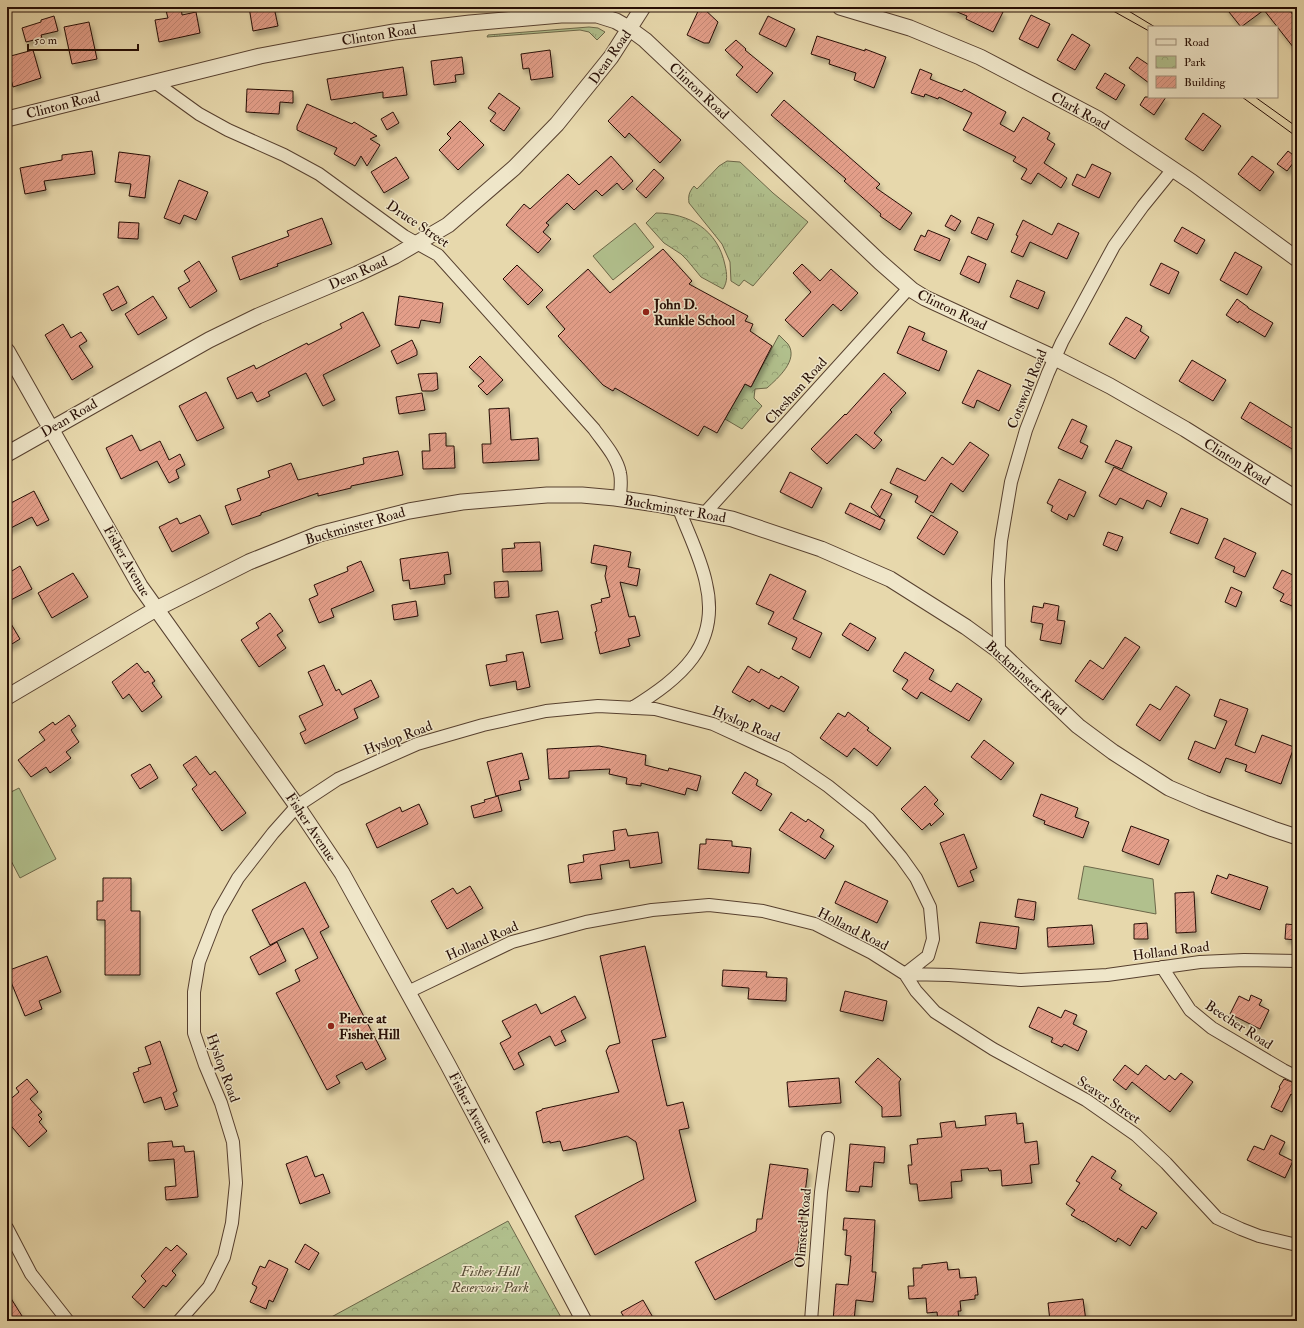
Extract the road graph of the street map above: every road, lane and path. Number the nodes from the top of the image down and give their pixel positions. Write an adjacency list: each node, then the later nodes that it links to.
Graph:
1 (643, 7): 3 (street, Dean Road)
2 (840, 7): 6 (street, Clark Road)
3 (630, 29): 4 (street, Clinton Road); 7 (street, Dean Road); 9 (street, Clinton Road)
4 (156, 82): 5 (street, Clinton Road); 7 (street, Druce Street)
5 (7, 119)
6 (1173, 170): 8 (street, Clark Road); 11 (street, Cotswold Road)
7 (419, 244): 12 (street, Dean Road); 14 (street, Druce Street)
8 (1297, 259)
9 (909, 288): 11 (street, Clinton Road); 17 (street, Chesham Road)
10 (7, 351): 12 (street, Fisher Avenue)
11 (1054, 358): 15 (street, Clinton Road); 19 (street, Cotswold Road)
12 (51, 428): 13 (street, Dean Road); 18 (street, Fisher Avenue)
13 (7, 454)
14 (620, 499): 16 (street, Buckminster Road); 18 (street, Buckminster Road)
15 (1297, 499)
16 (679, 509): 17 (street, Buckminster Road); 21 (street)
17 (704, 514): 19 (street, Buckminster Road)
18 (156, 609): 20 (street, Buckminster Road); 22 (street, Fisher Avenue)
19 (999, 651): 23 (street, Buckminster Road)
20 (7, 697)
21 (632, 708): 22 (street, Hyslop Road); 26 (street, Hyslop Road)
22 (297, 806): 27 (street, Fisher Avenue); 33 (street, Hyslop Road)
23 (1297, 837)
24 (1297, 960): 25 (street, Holland Road)
25 (1162, 967): 26 (street, Holland Road); 28 (street, Beecher Road)
26 (905, 974): 27 (street, Holland Road); 31 (street, Seaver Street)
27 (408, 992): 34 (street, Fisher Avenue)
28 (1297, 1077)
29 (828, 1138): 35 (street, Olmsted Road)
30 (7, 1228): 32 (street)
31 (1297, 1245)
32 (68, 1321)
33 (179, 1321)
34 (584, 1321)
35 (811, 1321)

